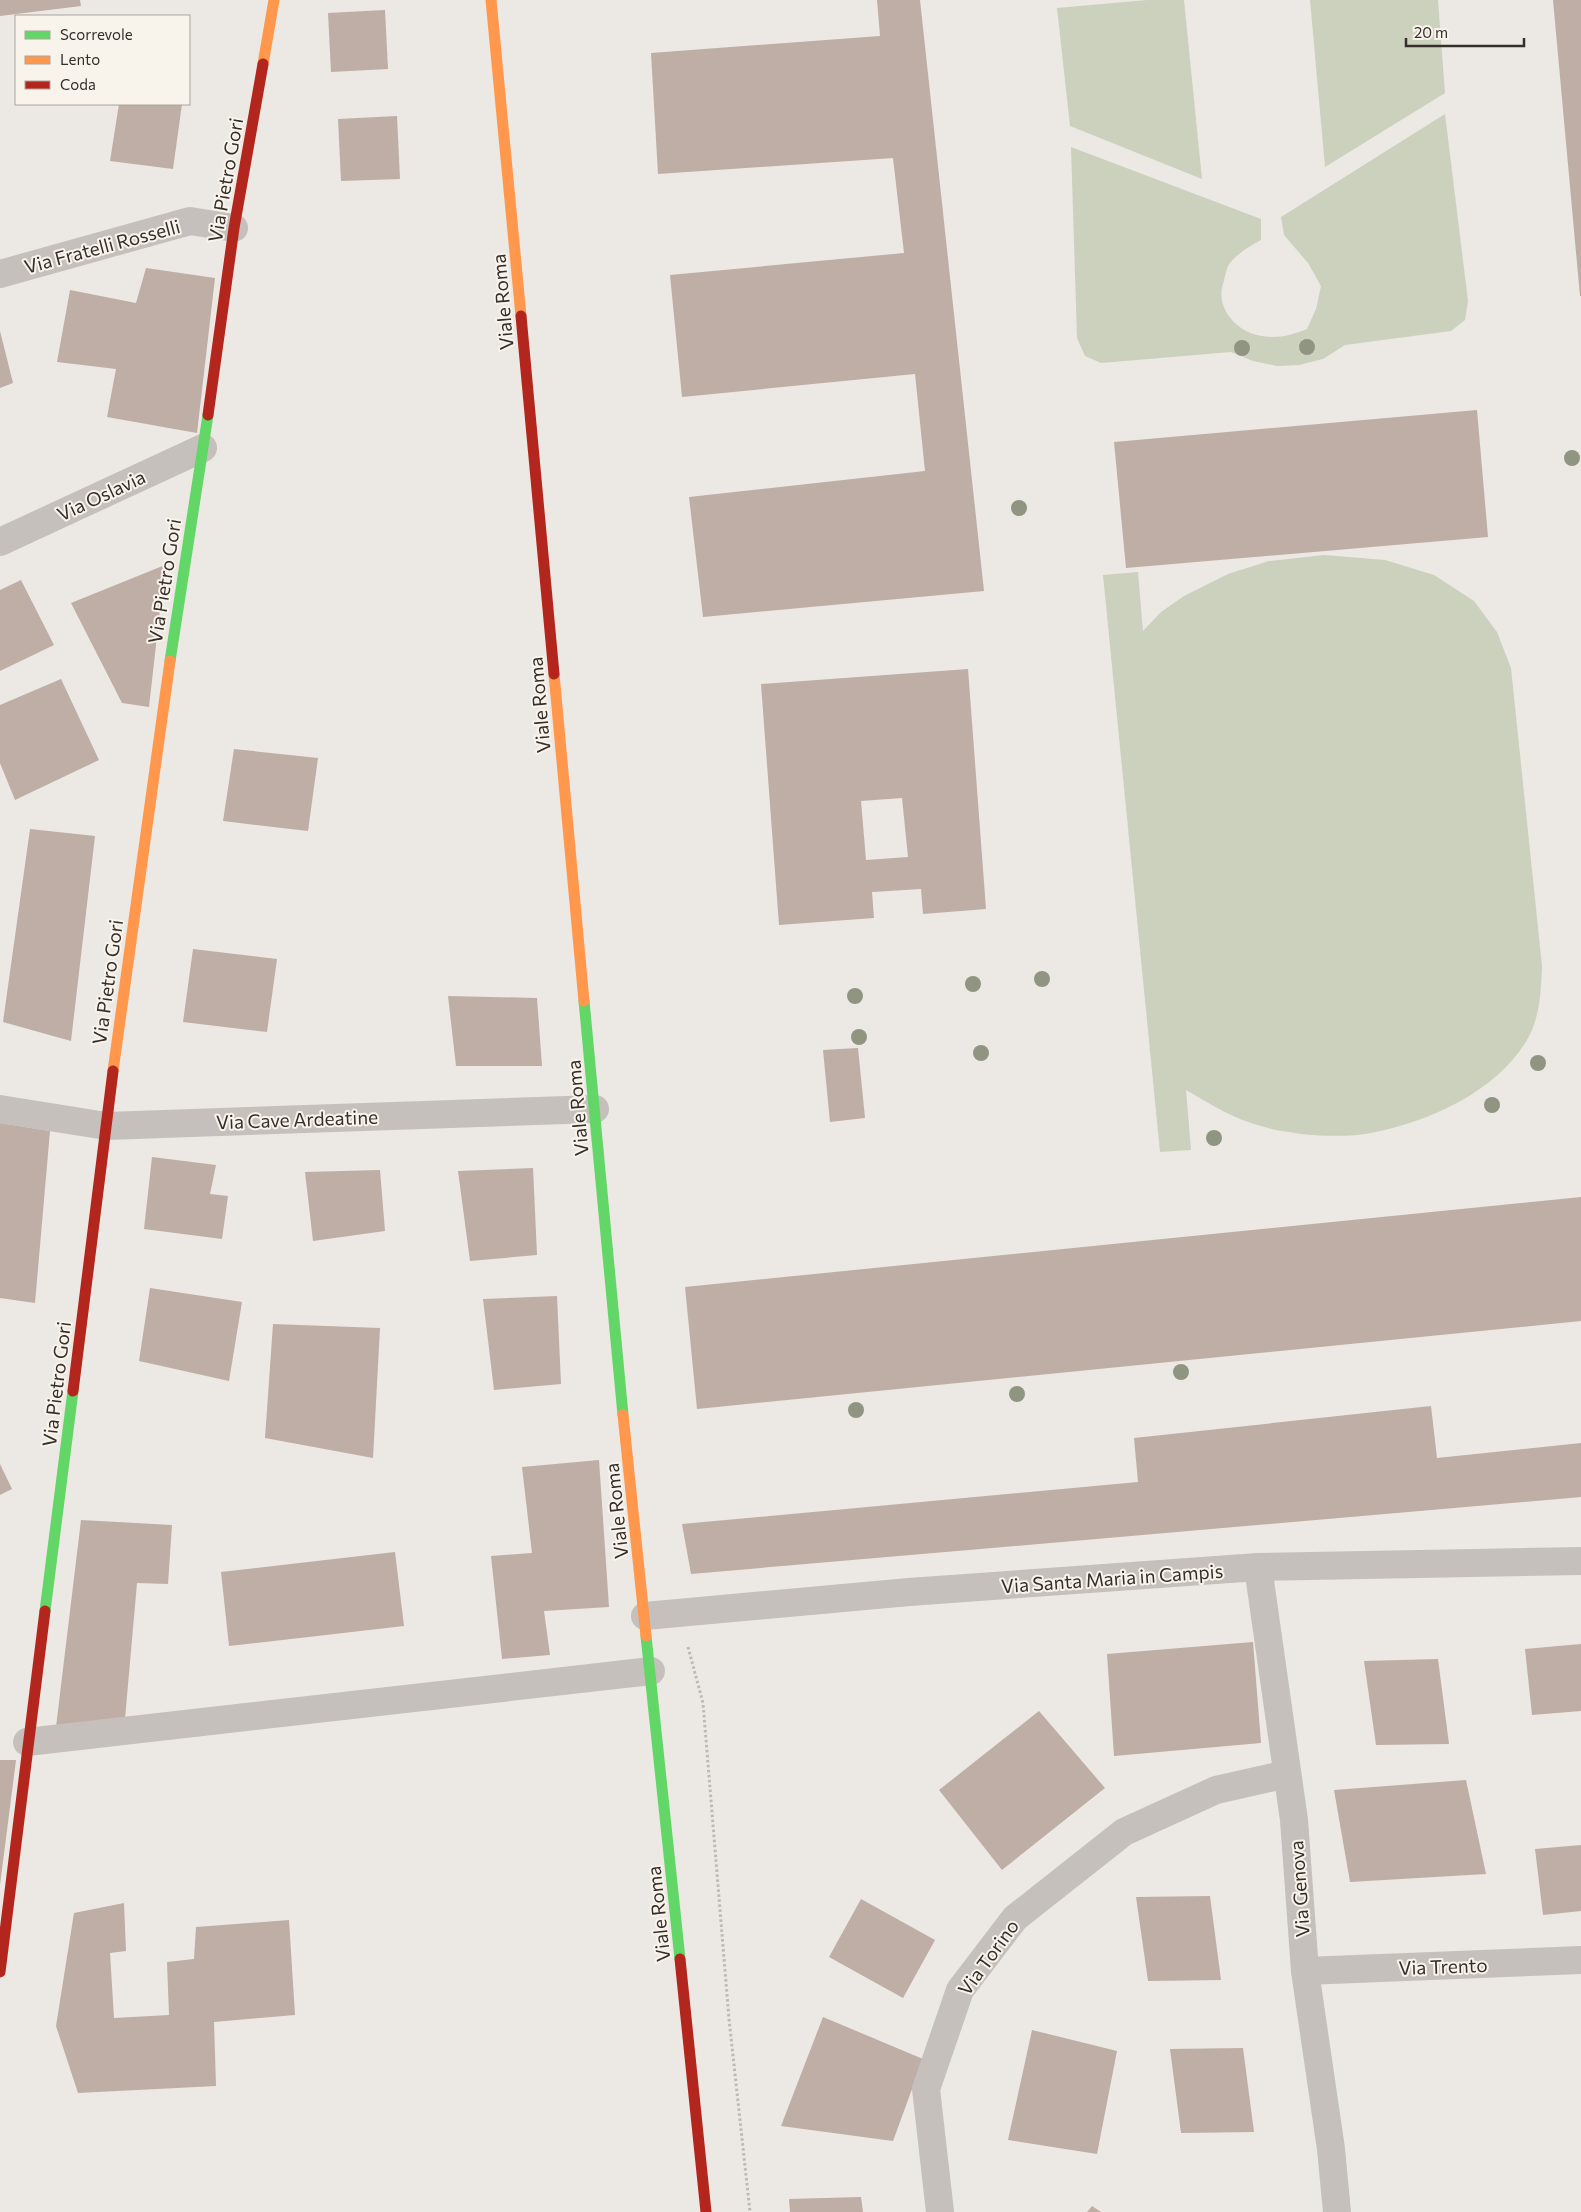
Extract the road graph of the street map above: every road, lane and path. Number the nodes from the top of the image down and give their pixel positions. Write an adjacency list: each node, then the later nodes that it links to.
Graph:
1 (274, 0): 3 (main road, Via Pietro Gori)
2 (491, 0): 8 (main road, Viale Roma)
3 (234, 228): 4 (street, Via Fratelli Rosselli); 5 (main road, Via Pietro Gori)
4 (0, 274)
5 (203, 448): 6 (street, Via Oslavia); 9 (main road, Via Pietro Gori)
6 (0, 542)
7 (0, 1109): 9 (street, Via Cave Ardeatine)
8 (594, 1109): 9 (street, Via Cave Ardeatine); 13 (main road, Viale Roma)
9 (106, 1126): 15 (main road, Via Pietro Gori)
10 (1581, 1561): 11 (street, Via Santa Maria in Campis)
11 (1258, 1567): 12 (street, Via Santa Maria in Campis); 16 (street, Via Genova)
12 (680, 1613): 13 (street, Via Santa Maria in Campis); 21 (path)
13 (645, 1616): 14 (main road, Viale Roma)
14 (650, 1671): 15 (street); 20 (main road, Viale Roma)
15 (28, 1742): 19 (main road, Via Pietro Gori)
16 (1288, 1774): 18 (street, Via Genova); 22 (street, Via Torino)
17 (1581, 1960): 18 (street, Via Trento)
18 (1305, 1971): 23 (street, Via Genova)
19 (0, 1972)
20 (706, 2212)
21 (750, 2212)
22 (940, 2212)
23 (1337, 2212)

